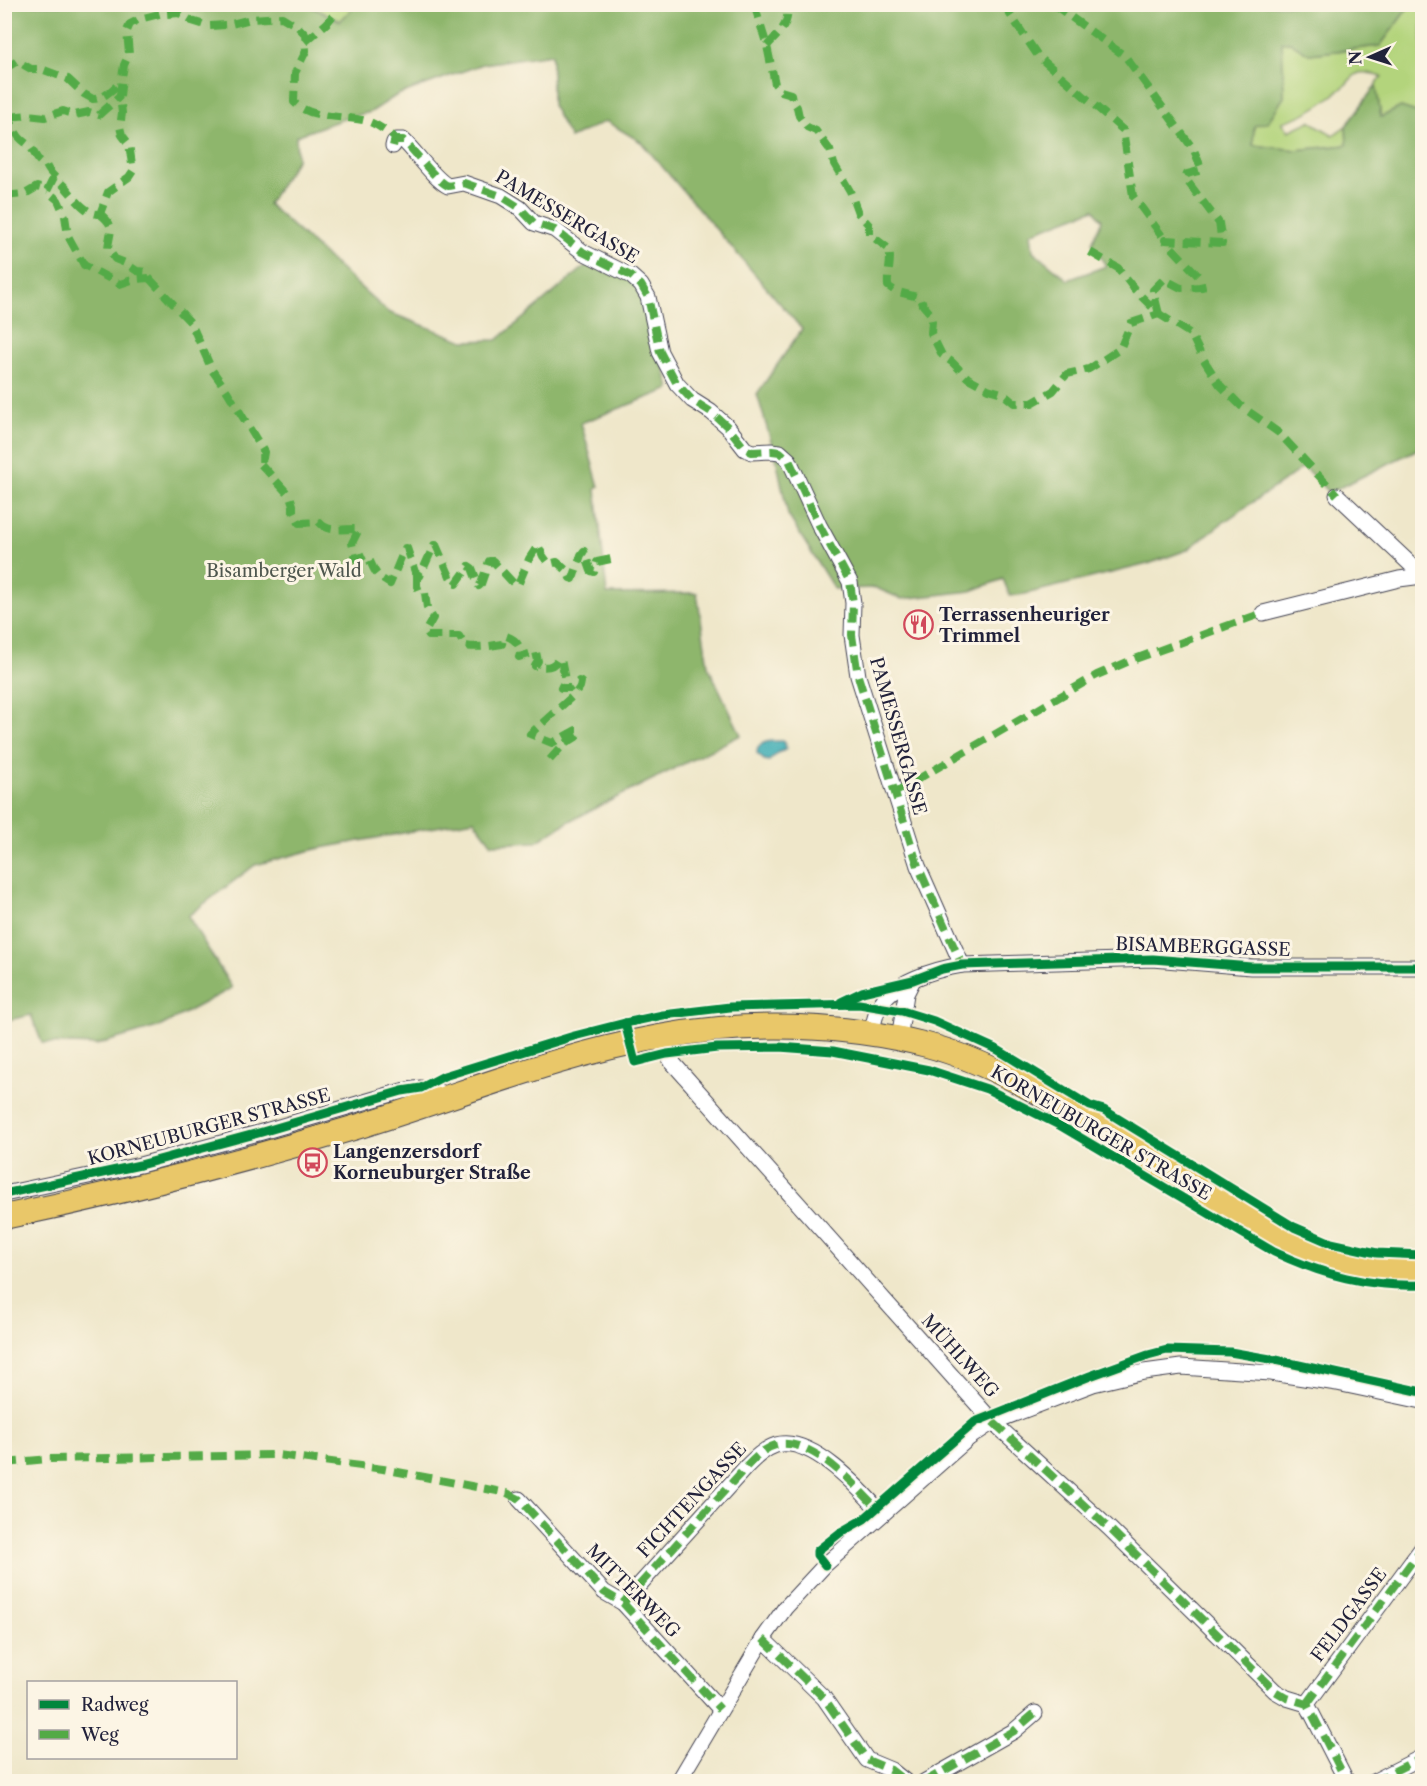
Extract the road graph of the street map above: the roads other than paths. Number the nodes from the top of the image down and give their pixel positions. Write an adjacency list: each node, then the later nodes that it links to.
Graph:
1 (393, 146): 5 (street, PAMESSERGASSE)
2 (1337, 495): 3 (street)
3 (1422, 576): 4 (street)
4 (1263, 613)
5 (962, 965): 6 (street, BISAMBERGGASSE); 7 (street, BISAMBERGGASSE)
6 (1422, 967)
7 (913, 980): 8 (street, BISAMBERGGASSE); 10 (street)
8 (871, 1035): 9 (main road, KORNEUBURGER STRASSE); 10 (main road, KORNEUBURGER STRASSE)
9 (658, 1037): 11 (main road, KORNEUBURGER STRASSE); 16 (street, MÜHLWEG)
10 (899, 1039): 14 (main road, KORNEUBURGER STRASSE)
11 (454, 1096): 12 (street, KORNEUBURGER STRASSE); 13 (main road, KORNEUBURGER STRASSE)
12 (4, 1194)
13 (4, 1217)
14 (1422, 1271)
15 (1422, 1401): 16 (street)
16 (993, 1422): 18 (street); 22 (street, MÜHLWEG)
17 (519, 1499): 20 (street, MITTERWEG)
18 (882, 1514): 20 (street, FICHTENGASSE); 21 (street)
19 (1422, 1548): 22 (street, FELDGASSE)
20 (622, 1603): 23 (street, MITTERWEG)
21 (763, 1639): 23 (street); 27 (street)
22 (1307, 1704): 29 (street)
23 (720, 1709): 26 (street)
24 (1035, 1713): 28 (street)
25 (1422, 1757): 30 (street)
26 (678, 1782)
27 (906, 1782)
28 (924, 1782)
29 (1347, 1782)
30 (1373, 1782)

